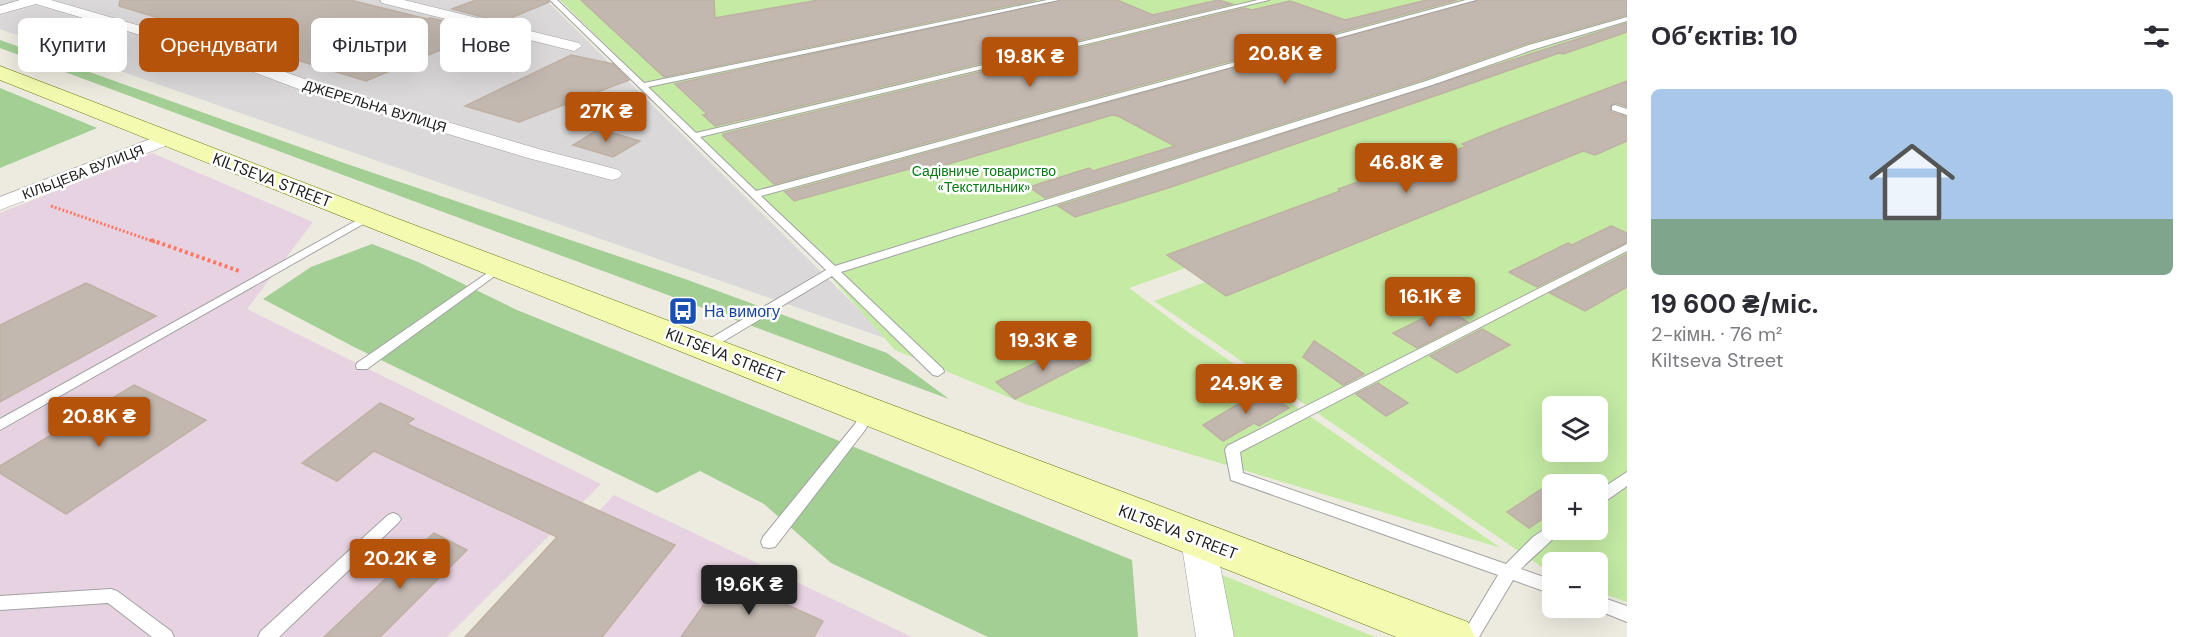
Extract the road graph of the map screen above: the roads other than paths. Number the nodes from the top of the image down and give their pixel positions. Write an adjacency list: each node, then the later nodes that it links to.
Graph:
1 (36, 0): 7 (street); 16 (street, ДЖЕРЕЛЬНА ВУЛИЦЯ)
2 (387, 0): 9 (street)
3 (553, 0): 11 (lane)
4 (1056, 0): 11 (lane)
5 (1266, 0): 14 (lane)
6 (1473, 0): 17 (lane)
7 (0, 10)
8 (1627, 19): 22 (lane)
9 (574, 46)
10 (0, 72): 15 (main road, KILTSEVA STREET)
11 (643, 86): 14 (lane)
12 (1615, 108): 13 (lane)
13 (1627, 112)
14 (693, 136): 17 (lane)
15 (166, 139): 18 (street, КІЛЬЦЕВА ВУЛИЦЯ); 19 (main road, KILTSEVA STREET)
16 (612, 174)
17 (753, 195): 22 (lane)
18 (0, 204)
19 (368, 218): 21 (main road, KILTSEVA STREET); 27 (lane)
20 (1627, 247): 34 (lane)
21 (498, 268): 23 (main road, KILTSEVA STREET); 24 (lane)
22 (832, 271): 23 (lane); 25 (lane)
23 (704, 348): 26 (main road, KILTSEVA STREET)
24 (362, 366)
25 (938, 372)
26 (870, 410): 32 (main road, KILTSEVA STREET); 33 (lane)
27 (0, 425)
28 (1627, 478): 29 (lane)
29 (1608, 492)
30 (393, 519): 40 (lane)
31 (1542, 537): 34 (lane)
32 (1198, 540): 41 (street); 42 (main road, KILTSEVA STREET)
33 (769, 542)
34 (1508, 570): 35 (lane); 43 (lane)
35 (1542, 583)
36 (0, 603): 39 (lane)
37 (1608, 607): 38 (lane)
38 (1627, 614)
39 (165, 637)
40 (267, 637)
41 (1215, 637)
42 (1451, 637)
43 (1470, 637)

